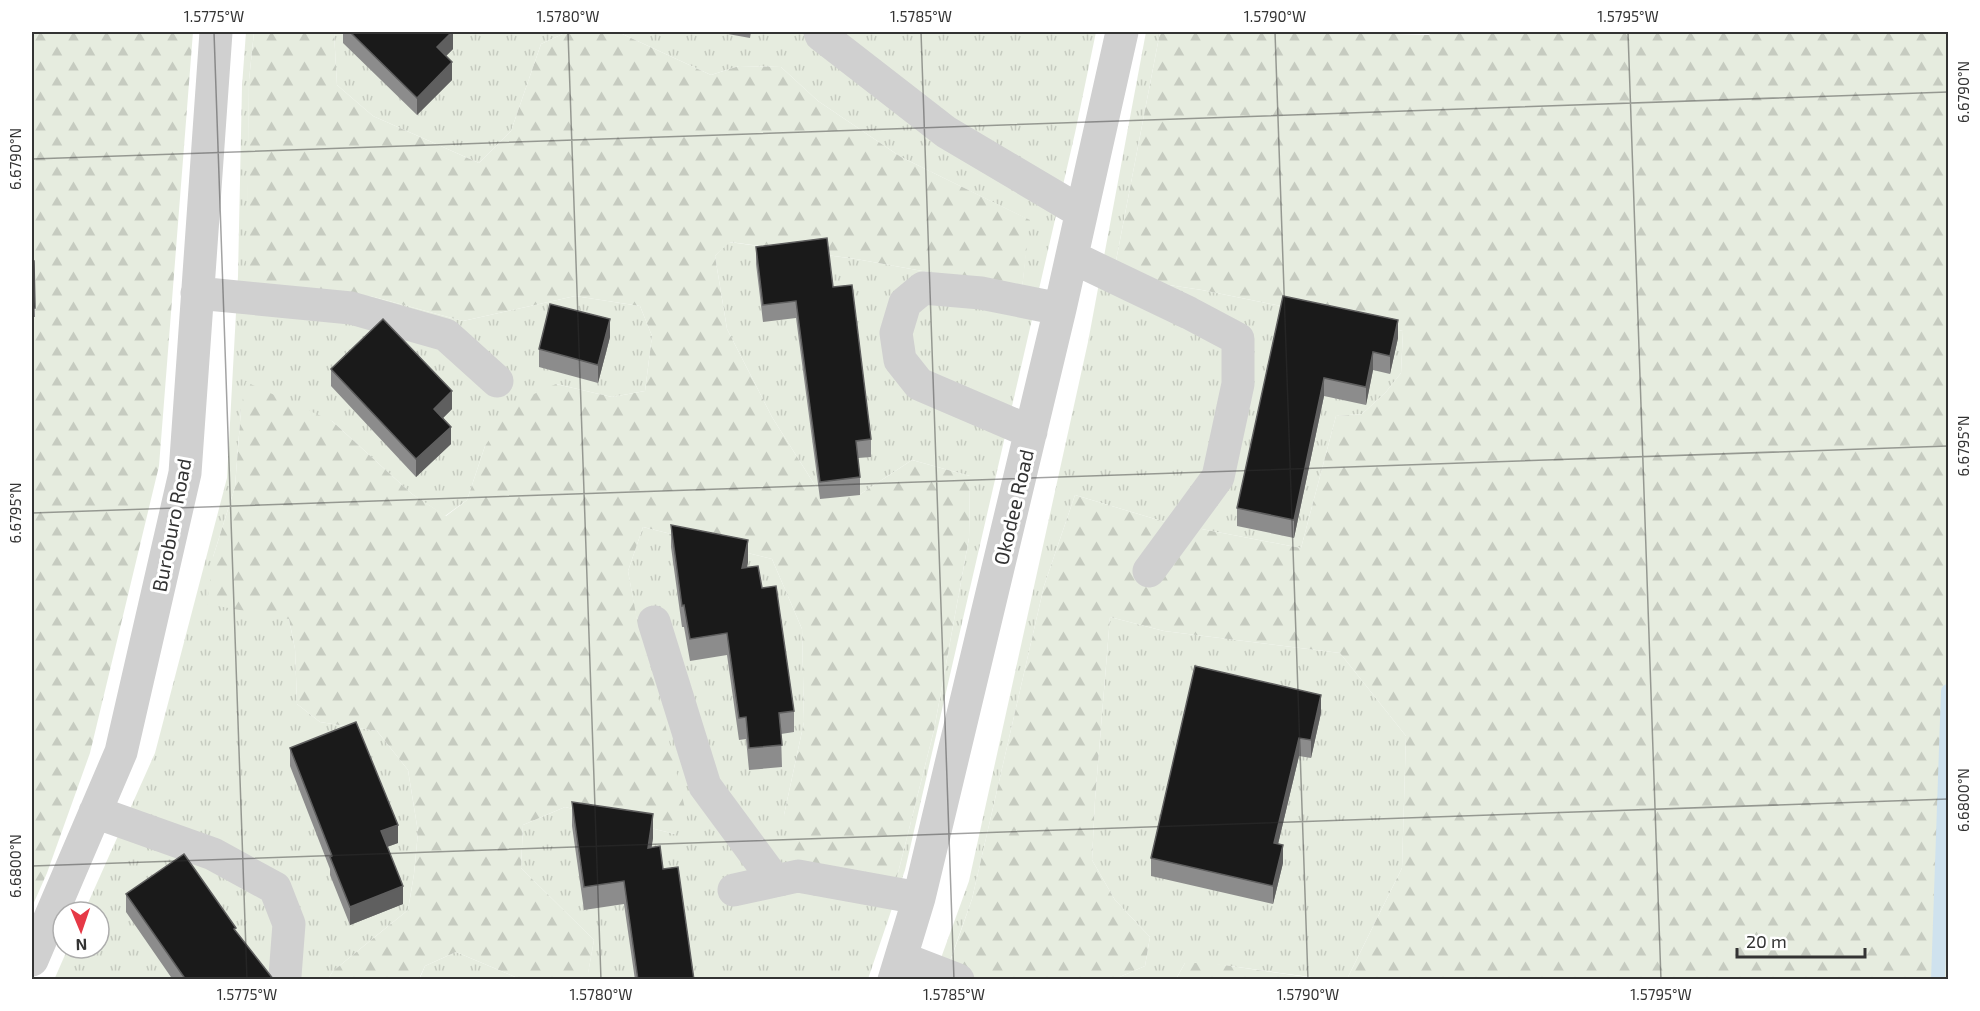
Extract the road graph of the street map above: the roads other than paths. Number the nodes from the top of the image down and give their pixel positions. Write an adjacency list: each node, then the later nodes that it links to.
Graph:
1 (216, 32): 6 (street, Buroburo Road)
2 (820, 32): 4 (street)
3 (1122, 32): 4 (street, Okodee Road)
4 (1081, 212): 5 (street, Okodee Road)
5 (1072, 257): 7 (street, Okodee Road); 10 (street)
6 (197, 293): 8 (street); 12 (street, Buroburo Road)
7 (1060, 309): 9 (street, Okodee Road); 9 (street)
8 (497, 381)
9 (1031, 432): 15 (street, Okodee Road)
10 (1149, 571)
11 (654, 622): 13 (street)
12 (95, 812): 16 (street, Buroburo Road); 18 (street)
13 (775, 881): 14 (street); 15 (street)
14 (734, 890)
15 (919, 898): 17 (street, Okodee Road)
16 (32, 960)
17 (898, 969): 19 (street)
18 (285, 976)
19 (958, 980)

